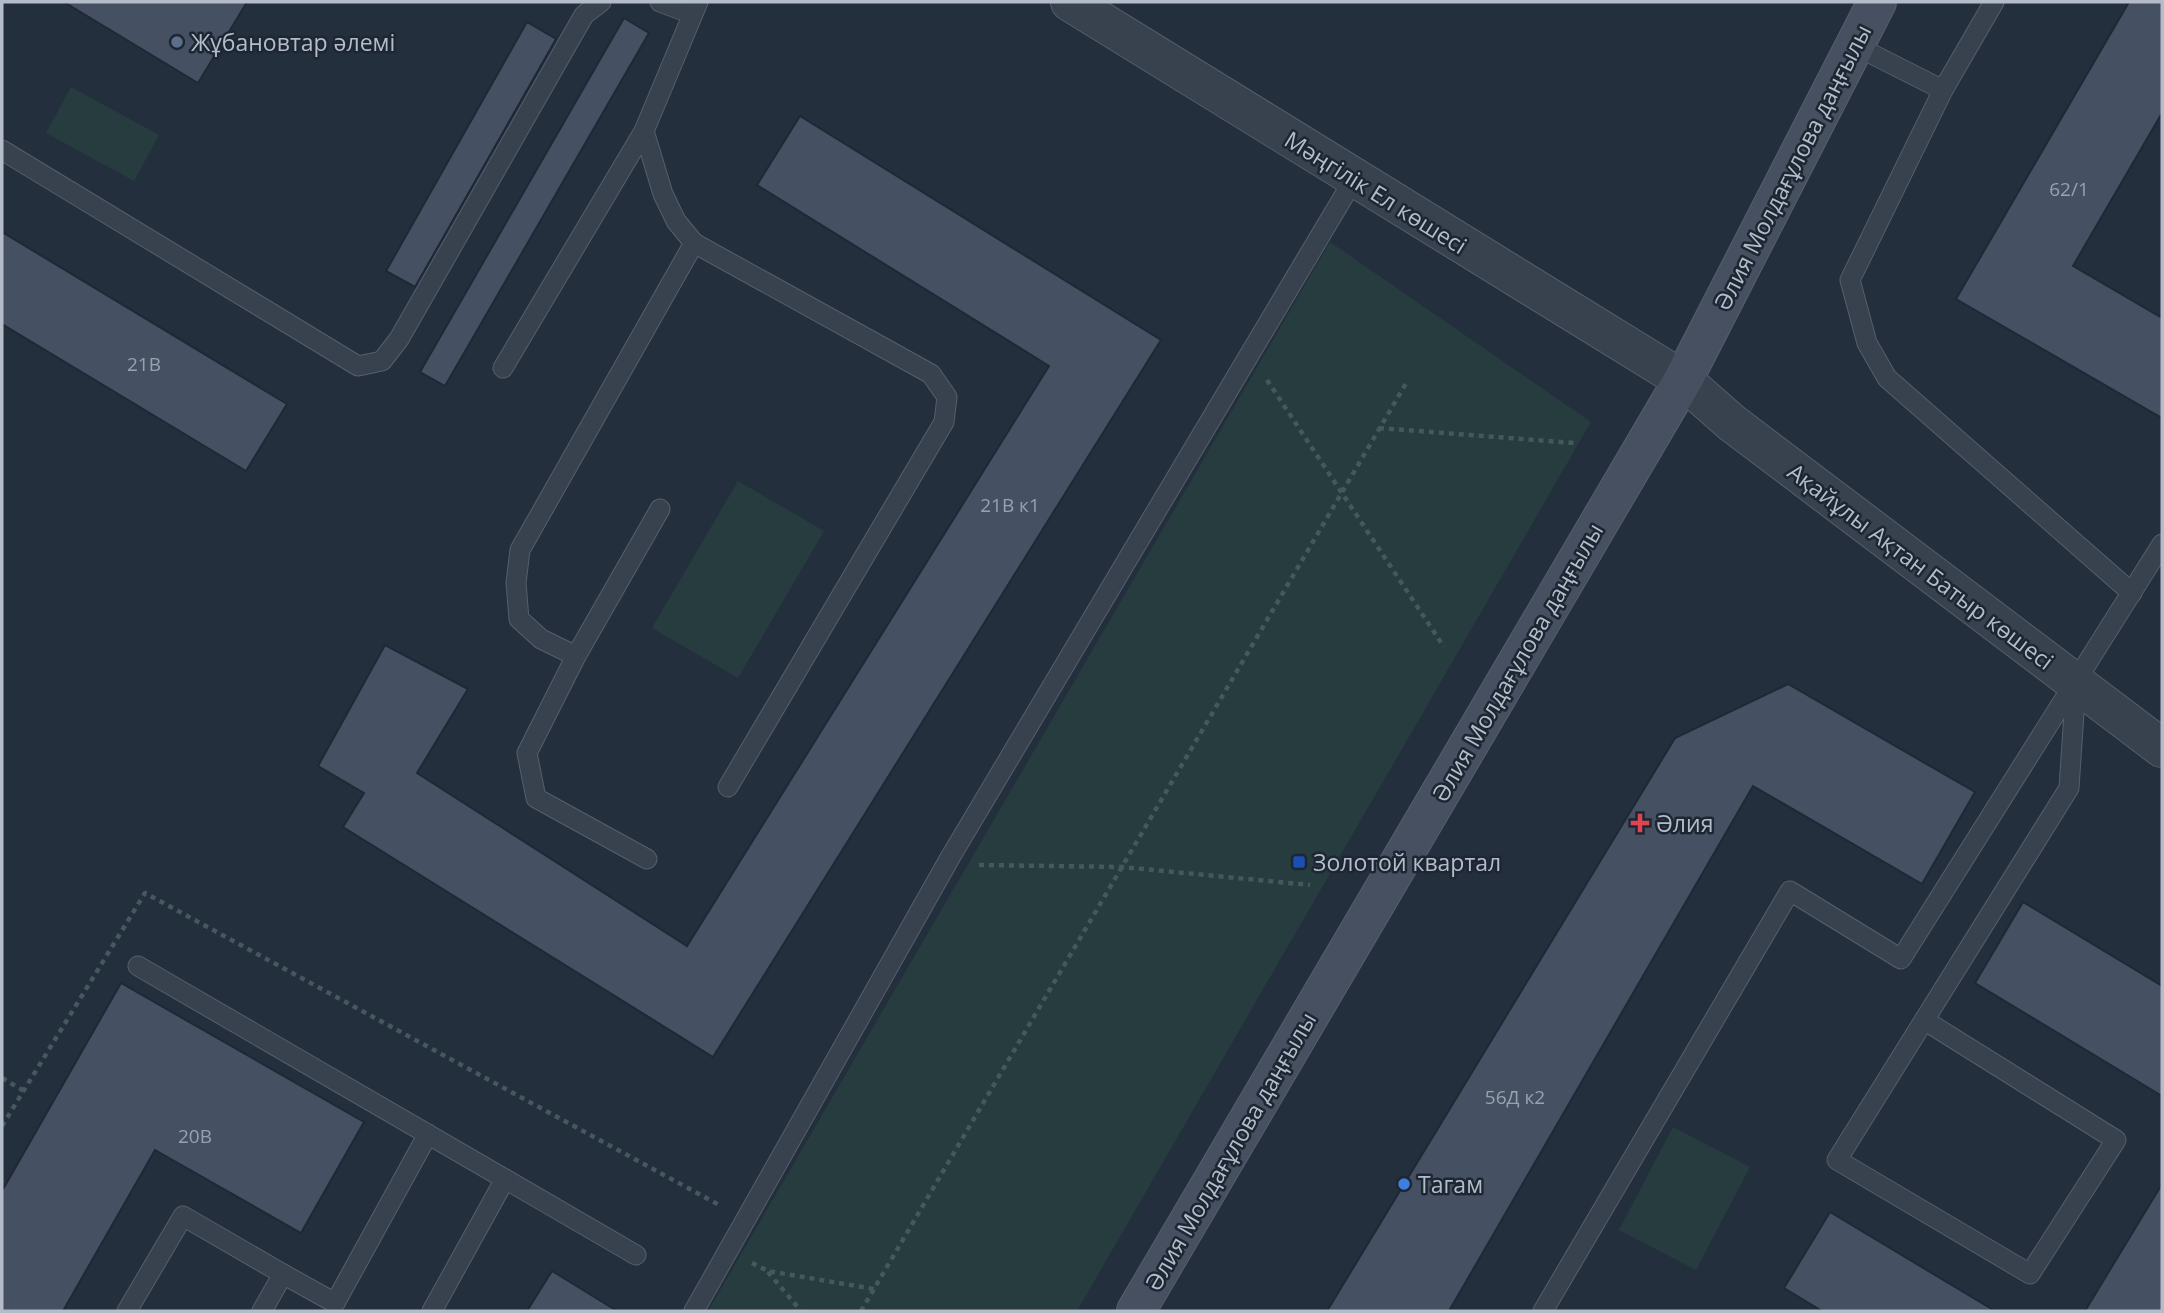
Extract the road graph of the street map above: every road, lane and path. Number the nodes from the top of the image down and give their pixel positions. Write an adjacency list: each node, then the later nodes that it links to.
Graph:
1 (601, 2): 10 (lane)
2 (660, 2): 6 (lane)
3 (1070, 2): 11 (street, Мәңгілік Ел көшесі)
4 (1877, 2): 7 (main road, Әлия Молдағұлова даңғылы)
5 (1994, 2): 8 (lane)
6 (695, 8): 9 (lane)
7 (1854, 45): 8 (lane); 16 (main road, Әлия Молдағұлова даңғылы)
8 (1943, 90): 22 (lane)
9 (644, 131): 12 (lane); 14 (lane)
10 (2, 150)
11 (1354, 179): 13 (lane); 16 (street, Мәңгілік Ел көшесі)
12 (694, 243): 24 (lane); 27 (lane)
13 (1250, 354): 19 (path); 29 (lane)
14 (503, 368)
15 (1408, 380): 17 (path)
16 (1683, 380): 25 (street, Ақайұлы Ақтан Батыр көшесі); 51 (main road, Әлия Молдағұлова даңғылы)
17 (1379, 428): 18 (path); 19 (path)
18 (1574, 443)
19 (1341, 494): 23 (path); 30 (path)
20 (660, 509): 24 (lane)
21 (2162, 544): 22 (lane)
22 (2132, 593): 25 (lane)
23 (1444, 647)
24 (576, 656): 28 (lane)
25 (2076, 683): 26 (street, Ақайұлы Ақтан Батыр көшесі); 33 (lane); 52 (lane)
26 (2162, 748)
27 (728, 787)
28 (646, 859)
29 (947, 864): 30 (path); 39 (lane)
30 (1122, 867): 31 (path); 44 (path)
31 (1310, 885)
32 (138, 965): 37 (lane)
33 (1924, 1020): 33 (lane)
34 (2, 1078): 35 (path)
35 (24, 1091): 36 (path); 39 (path)
36 (2, 1126)
37 (428, 1134): 38 (lane); 43 (lane)
38 (505, 1179): 41 (lane); 47 (lane)
39 (746, 1219): 40 (lane)
40 (729, 1250): 42 (path); 48 (lane)
41 (636, 1255)
42 (768, 1271): 44 (path); 49 (path)
43 (283, 1274): 45 (lane); 46 (lane)
44 (874, 1289): 50 (path)
45 (127, 1311)
46 (262, 1311)
47 (432, 1311)
48 (694, 1311)
49 (801, 1311)
50 (860, 1311)
51 (1136, 1311)
52 (1543, 1311)

